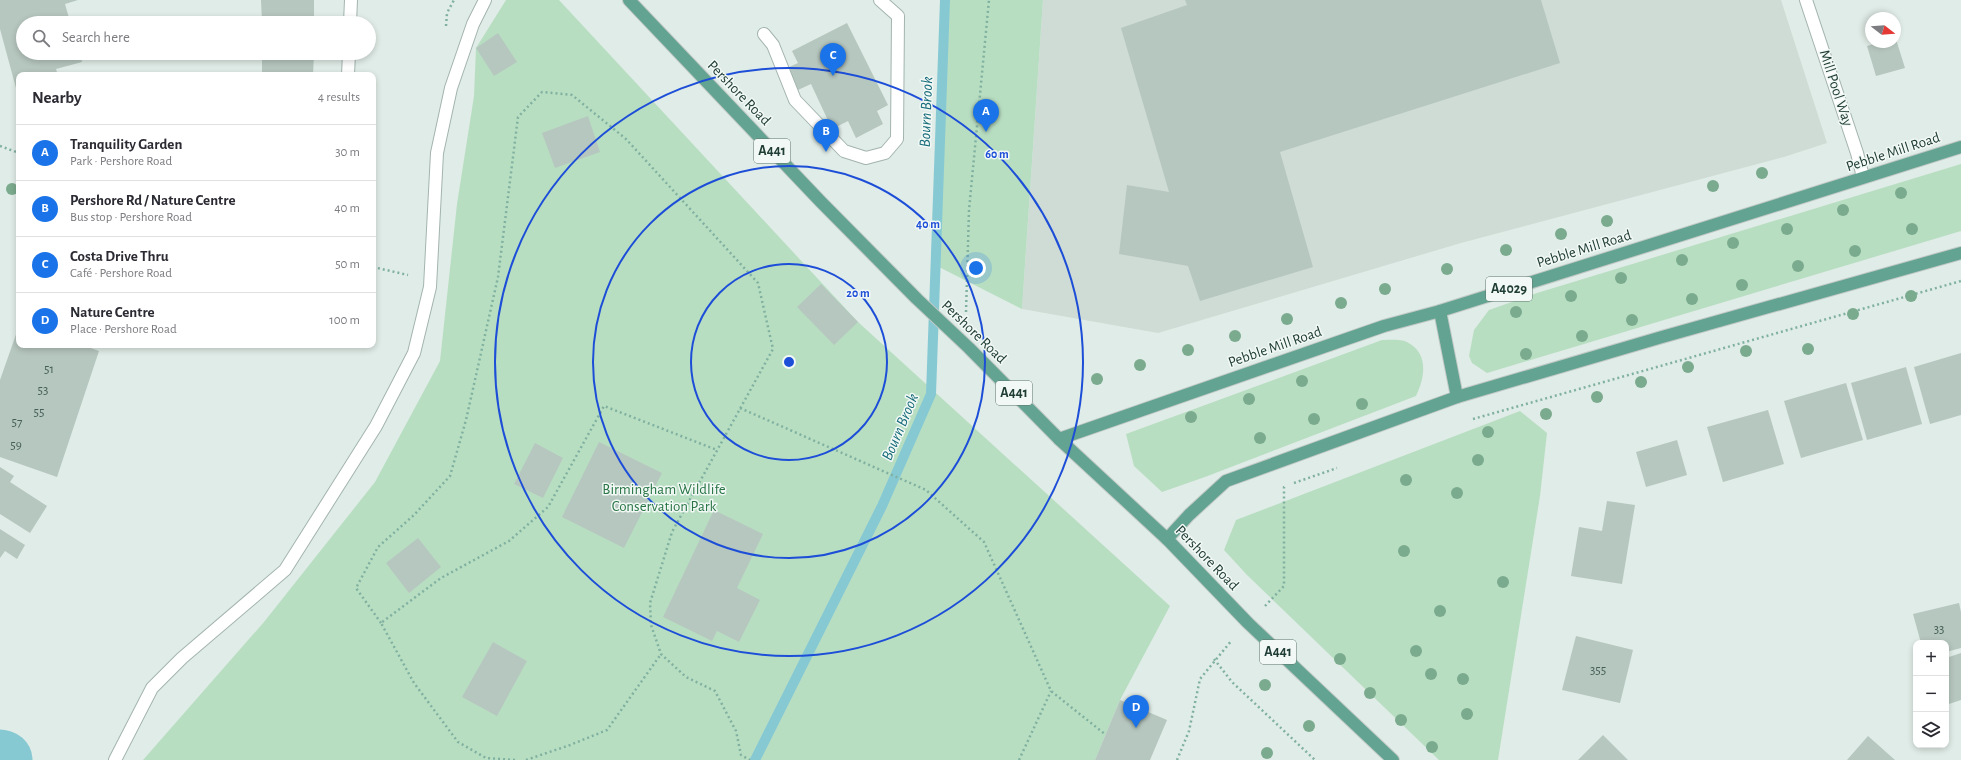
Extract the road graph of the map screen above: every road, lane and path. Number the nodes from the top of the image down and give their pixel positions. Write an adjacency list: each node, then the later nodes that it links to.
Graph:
1 (351, 0): 7 (street)
2 (485, 0): 34 (street)
3 (629, 0): 24 (main road, Pershore Road / A441)
4 (880, 0): 8 (street)
5 (989, 0): 20 (path)
6 (1806, 0): 14 (street, Mill Pool Way)
7 (350, 16)
8 (764, 34)
9 (348, 60): 10 (street)
10 (348, 72)
11 (0, 146): 13 (path)
12 (1961, 147): 14 (main road, Pebble Mill Road / A4029)
13 (16, 152)
14 (1863, 177): 19 (main road, Pebble Mill Road / A4029)
15 (1961, 253): 21 (main road)
16 (376, 268): 17 (path)
17 (382, 270)
18 (1961, 281): 23 (path)
19 (1440, 311): 21 (main road); 24 (main road, Pebble Mill Road / A4029)
20 (966, 313)
21 (1457, 397): 27 (main road)
22 (740, 408): 25 (path); 28 (path); 32 (path)
23 (1467, 421)
24 (1059, 439): 27 (main road, Pershore Road / A441)
25 (717, 450): 28 (path); 30 (path)
26 (1343, 466): 29 (path)
27 (1167, 539): 29 (main road, Pershore Road / A441)
28 (381, 623): 35 (path)
29 (1248, 623): 31 (path); 41 (main road, Pershore Road / A441)
30 (661, 654): 36 (path); 37 (path)
31 (1214, 660): 39 (path); 40 (path)
32 (1051, 692): 33 (path); 38 (path)
33 (1106, 735)
34 (116, 757)
35 (515, 760)
36 (526, 760)
37 (750, 760)
38 (1020, 760)
39 (1177, 760)
40 (1315, 760)
41 (1393, 760)

